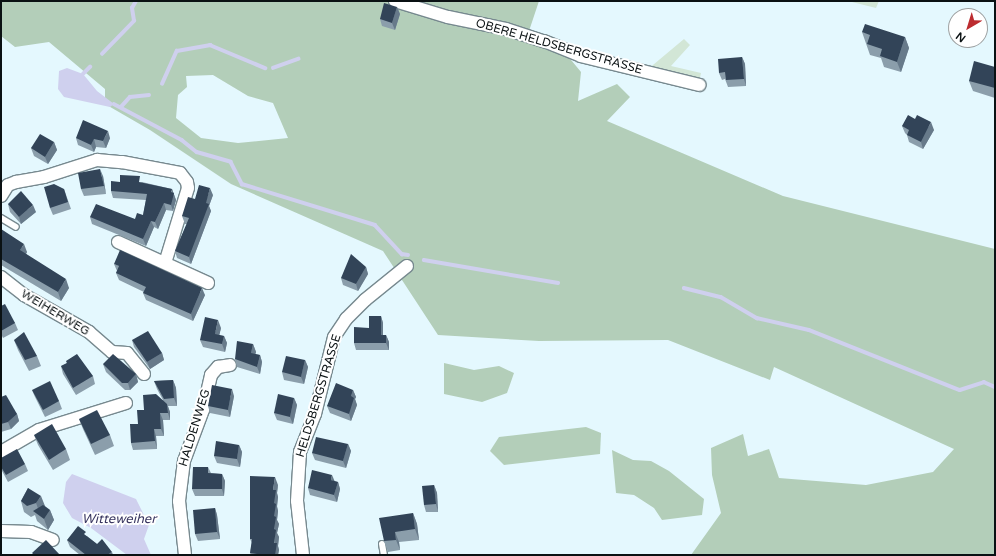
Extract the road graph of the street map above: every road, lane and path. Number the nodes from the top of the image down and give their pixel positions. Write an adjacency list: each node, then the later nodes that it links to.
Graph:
1 (395, 1): 2 (street, OBERE HELDSBERGSTRASSE)
2 (700, 86)
3 (1, 196): 7 (street)
4 (1, 218): 5 (lane)
5 (16, 227)
6 (118, 242): 7 (street)
7 (165, 263): 10 (street)
8 (407, 266): 19 (street, HELDSBERGSTRASSE)
9 (1, 277): 12 (street, WEIHERWEG)
10 (208, 283)
11 (230, 365): 18 (street, HALDENWEG)
12 (144, 374)
13 (126, 403): 14 (street)
14 (1, 452)
15 (1, 531): 16 (street)
16 (53, 540)
17 (382, 544): 20 (lane)
18 (185, 554)
19 (303, 555)
20 (384, 555)

